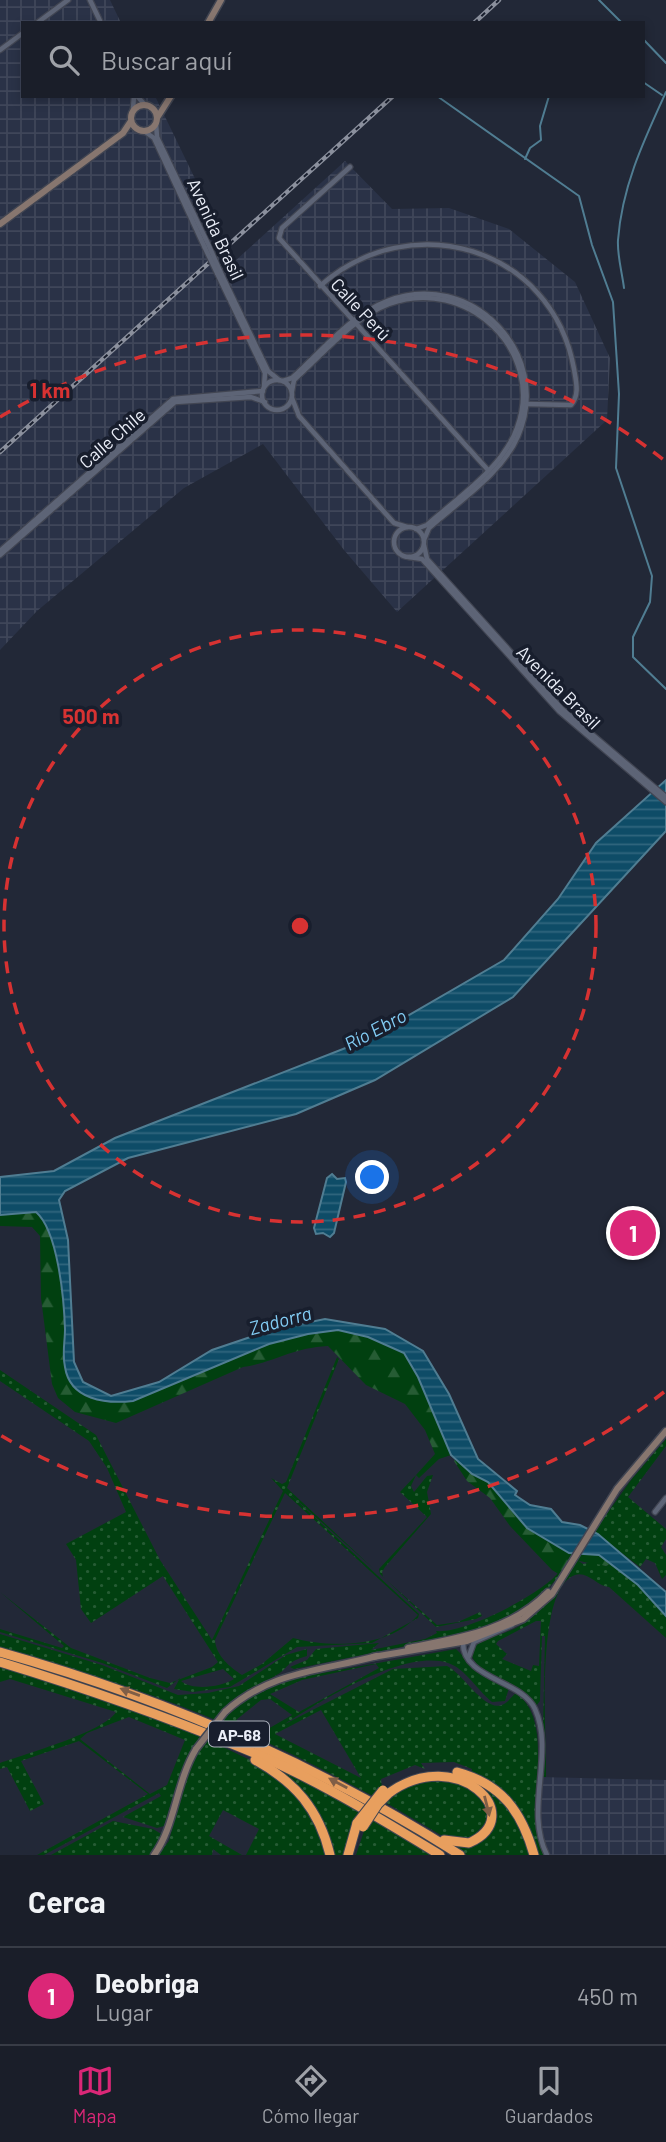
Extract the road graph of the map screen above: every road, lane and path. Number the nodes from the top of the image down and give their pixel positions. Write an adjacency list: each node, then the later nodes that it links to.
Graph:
1 (68, 0): 4 (street)
2 (90, 0): 5 (street)
3 (221, 0): 6 (main road)
4 (40, 21)
5 (100, 21)
6 (209, 21)
7 (21, 34): 8 (street)
8 (0, 50)
9 (136, 98): 14 (street)
10 (138, 98): 12 (street)
11 (169, 98): 13 (main road)
12 (147, 105): 13 (main road); 14 (main road); 16 (main road)
13 (162, 105): 16 (main road)
14 (134, 110): 15 (main road)
15 (131, 121): 17 (main road); 18 (main road)
16 (156, 121): 17 (main road); 21 (street, Avenida Brasil)
17 (141, 131): 18 (main road); 21 (street, Avenida Brasil)
18 (123, 133): 20 (main road)
19 (350, 167): 23 (street, Calle Perú)
20 (0, 224)
21 (207, 247): 22 (street, Avenida Brasil, bridge)
22 (219, 272): 25 (street, Avenida Brasil); 26 (street, Avenida Brasil)
23 (320, 286): 24 (street, Calle Perú); 30 (street)
24 (355, 323): 25 (street); 27 (street); 30 (street); 33 (street, Calle Perú); 33 (street)
25 (281, 380): 26 (street); 27 (street)
26 (264, 389): 29 (street); 39 (street, Calle Chile)
27 (292, 391): 28 (street)
28 (292, 398): 31 (street); 32 (street)
29 (265, 402): 31 (street); 39 (street, Calle Chile)
30 (527, 404): 33 (street)
31 (281, 409): 32 (street)
32 (299, 416): 34 (street)
33 (489, 472): 36 (street); 38 (street)
34 (394, 523): 35 (street); 37 (street)
35 (407, 527): 36 (street); 37 (street)
36 (416, 528): 38 (street)
37 (396, 536): 40 (street)
38 (424, 542): 40 (street); 41 (street)
39 (0, 553)
40 (409, 557): 41 (street)
41 (443, 580): 42 (street, Avenida Brasil)
42 (666, 800)
43 (666, 1431): 46 (main road)
44 (666, 1498): 45 (street)
45 (655, 1512)
46 (561, 1578): 47 (main road); 48 (main road)
47 (512, 1625): 49 (main road); 53 (street)
48 (492, 1629): 49 (street); 50 (main road)
49 (463, 1642): 50 (main road); 51 (street); 53 (street)
50 (423, 1647): 51 (street); 59 (main road, bridge)
51 (464, 1650): 53 (street)
52 (0, 1651): 57 (highway, AP-68, one-way to 52)
53 (468, 1657): 66 (street)
54 (0, 1662): 55 (highway, AP-68)
55 (227, 1742): 60 (highway); 63 (highway, AP-68)
56 (386, 1792): 57 (highway, one-way to 57); 58 (highway, bridge); 65 (highway)
57 (387, 1810): 64 (highway, AP-68)
58 (360, 1825): 61 (highway); 62 (highway)
59 (154, 1855)
60 (330, 1855)
61 (348, 1855)
62 (354, 1855)
63 (440, 1855)
64 (460, 1855)
65 (534, 1855)
66 (547, 1855)

